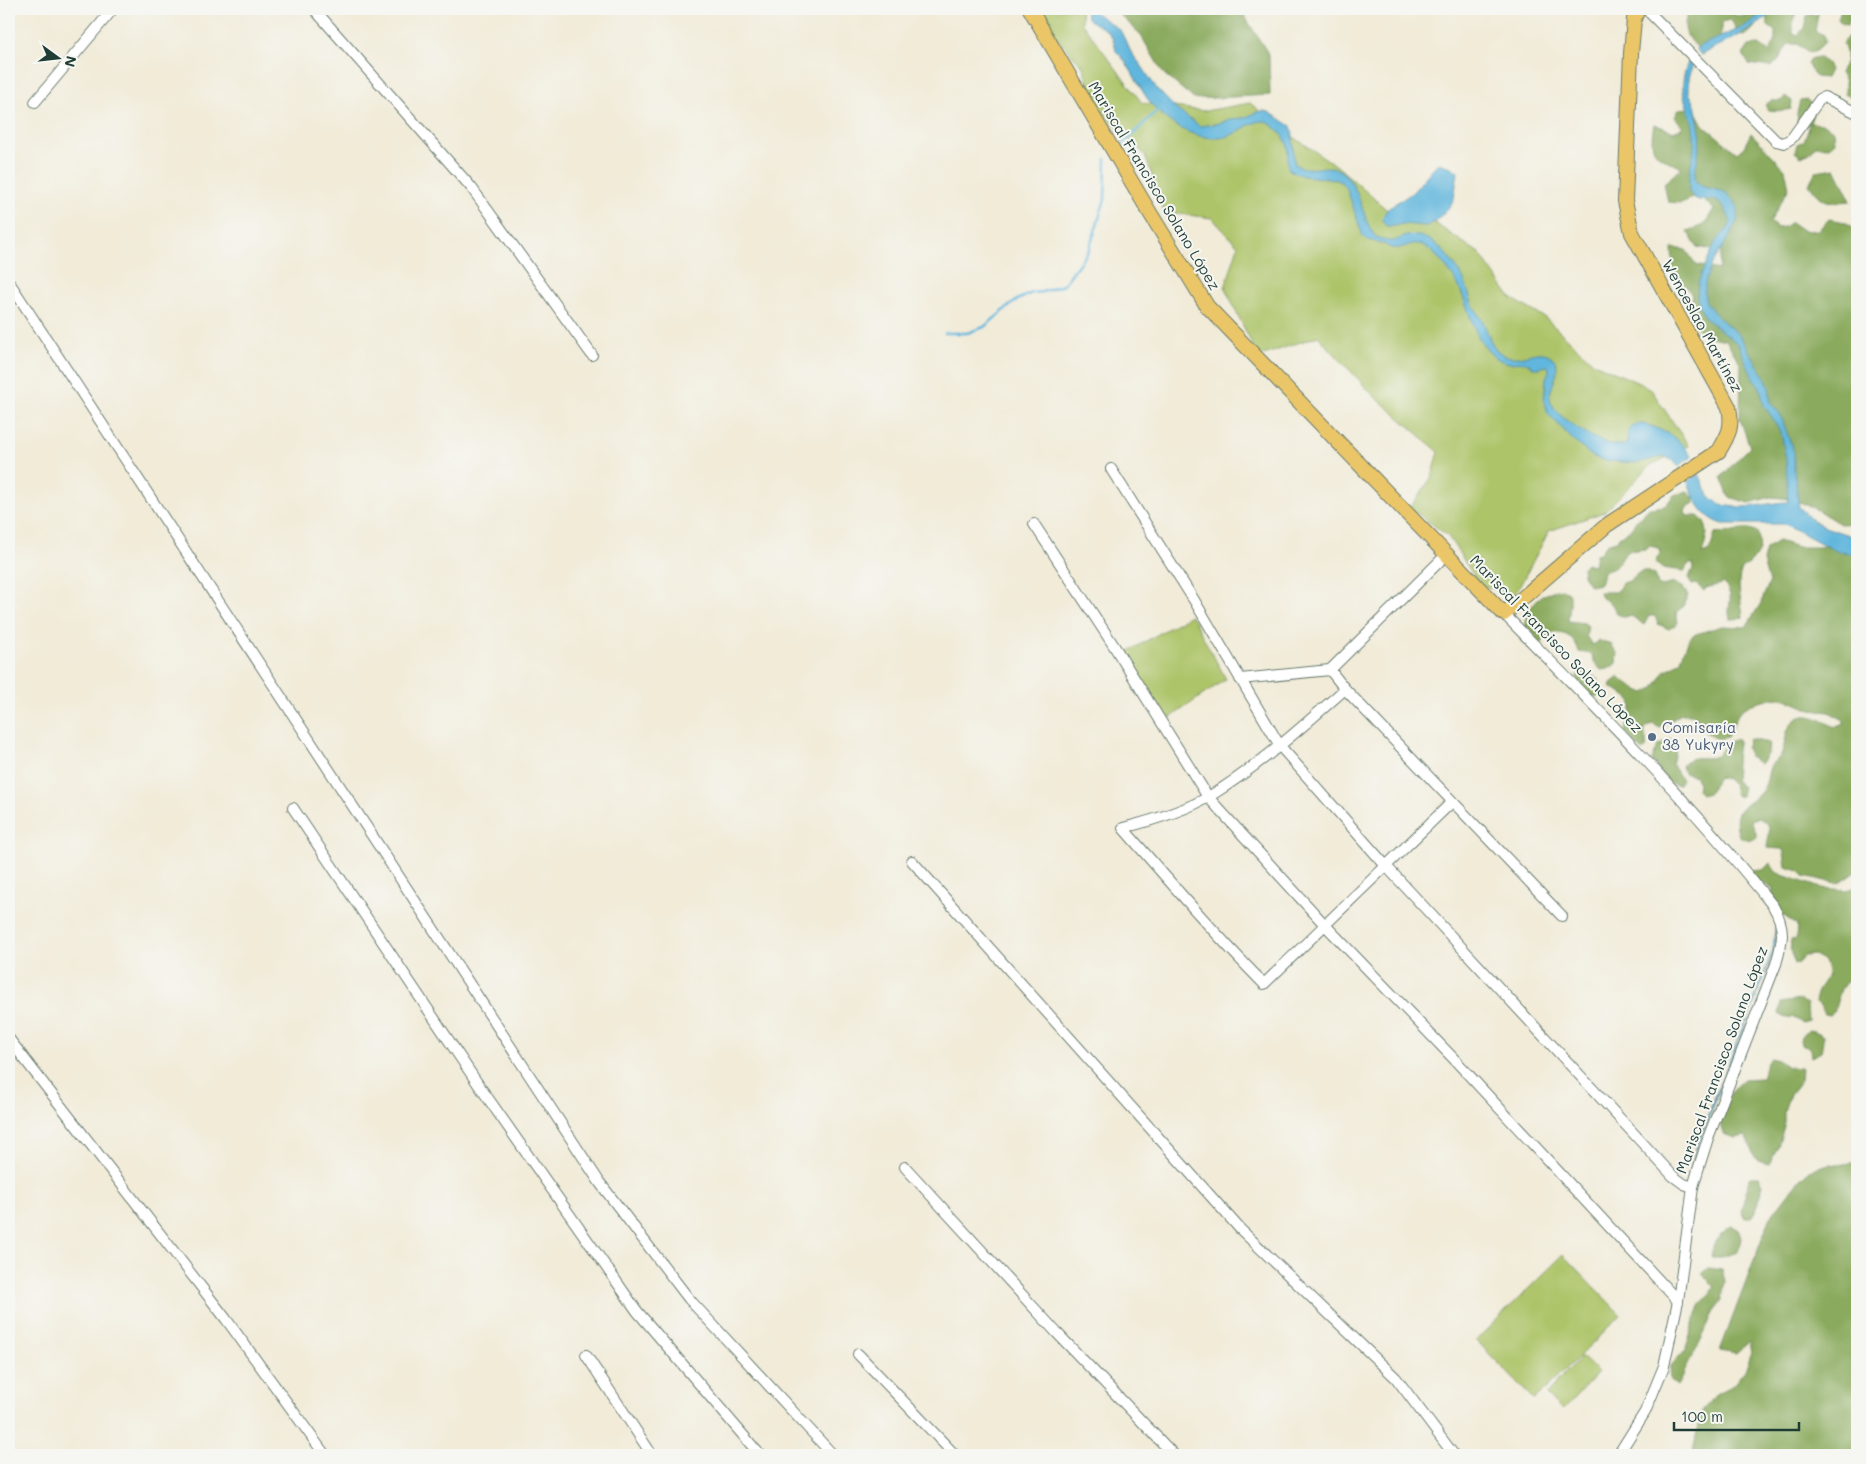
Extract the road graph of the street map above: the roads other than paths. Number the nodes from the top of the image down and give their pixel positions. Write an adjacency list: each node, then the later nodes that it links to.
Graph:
1 (113, 9): 6 (street)
2 (314, 9): 9 (street)
3 (1030, 9): 12 (main road, Mariscal Francisco Solano López)
4 (1638, 9): 13 (main road, Wenceslao Martínez)
5 (1646, 9): 7 (street)
6 (35, 102)
7 (1857, 113)
8 (9, 282): 34 (street)
9 (592, 355)
10 (1111, 469): 15 (street)
11 (1034, 524): 18 (street)
12 (1447, 554): 13 (main road, Mariscal Francisco Solano López); 14 (street)
13 (1504, 614): 27 (street, Mariscal Francisco Solano López)
14 (1330, 670): 15 (street); 16 (street)
15 (1240, 679): 17 (street)
16 (1345, 689): 17 (street); 19 (street)
17 (1280, 746): 18 (street); 22 (street)
18 (1208, 797): 24 (street); 24 (street)
19 (1452, 802): 22 (street); 23 (street)
20 (293, 808): 33 (street)
21 (912, 862): 37 (street)
22 (1386, 866): 24 (street); 27 (street)
23 (1562, 916)
24 (1325, 925): 28 (street)
25 (9, 1039): 31 (street)
26 (906, 1167): 36 (street)
27 (1693, 1186): 28 (street, Mariscal Francisco Solano López)
28 (1678, 1301): 38 (street, Mariscal Francisco Solano López)
29 (858, 1354): 35 (street)
30 (586, 1355): 32 (street)
31 (325, 1455)
32 (652, 1455)
33 (760, 1455)
34 (833, 1455)
35 (955, 1455)
36 (1174, 1455)
37 (1454, 1455)
38 (1618, 1455)

